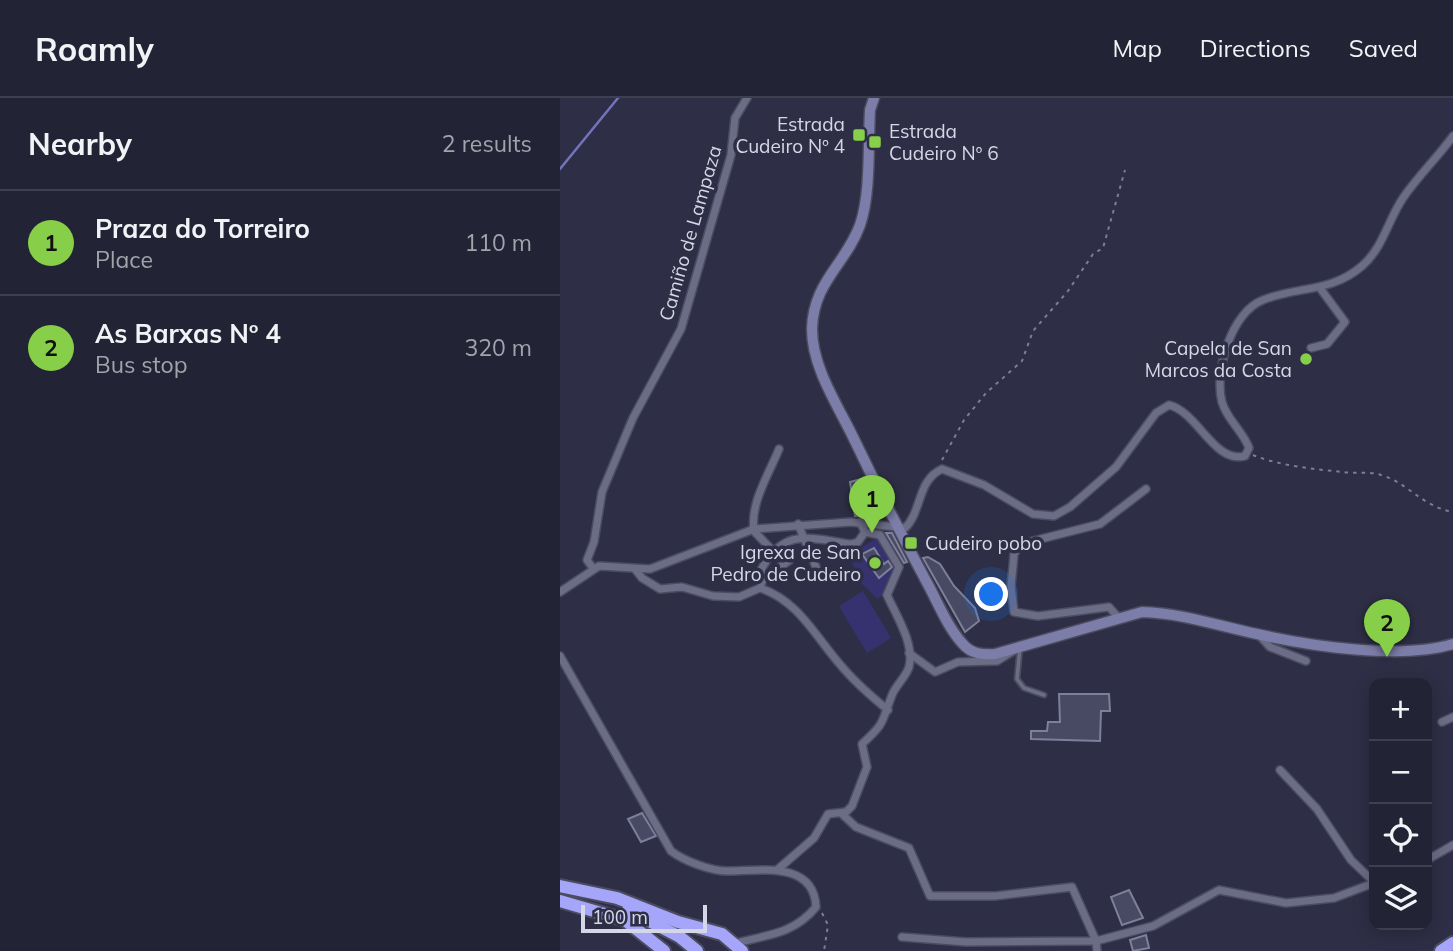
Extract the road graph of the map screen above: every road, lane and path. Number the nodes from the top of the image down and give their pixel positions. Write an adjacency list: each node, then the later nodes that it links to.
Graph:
1 (747, 98): 20 (street, Camiño de Lampaza)
2 (874, 98): 14 (street)
3 (1453, 136): 5 (street)
4 (1125, 170): 9 (path)
5 (1320, 288): 6 (street); 8 (street)
6 (1311, 348)
7 (779, 449): 15 (street)
8 (1248, 453): 9 (street); 11 (path)
9 (937, 471): 14 (street)
10 (1146, 489): 26 (street)
11 (1453, 512)
12 (860, 522): 13 (street); 14 (street); 16 (street)
13 (798, 524): 15 (street); 17 (street)
14 (897, 527): 29 (street)
15 (753, 529): 18 (street); 23 (street)
16 (865, 532): 17 (street); 30 (street)
17 (802, 537): 18 (street); 22 (street)
18 (770, 553): 21 (street); 24 (street)
19 (790, 560): 21 (street)
20 (593, 568): 23 (street); 25 (street)
21 (777, 568): 24 (street)
22 (816, 568)
23 (635, 569): 24 (street)
24 (761, 583): 34 (street)
25 (560, 592)
26 (1118, 617): 27 (street); 29 (street)
27 (1259, 635): 28 (street); 32 (street)
28 (1453, 644)
29 (1020, 647): 30 (street); 33 (lane)
30 (909, 653): 34 (street)
31 (560, 656): 41 (street)
32 (1306, 661)
33 (1044, 695)
34 (888, 710): 38 (street)
35 (1453, 717): 36 (street)
36 (1442, 722)
37 (1280, 770): 42 (street)
38 (841, 813): 41 (street); 47 (street)
39 (1453, 845): 40 (street)
40 (1432, 857)
41 (777, 870): 45 (street)
42 (1369, 878)
43 (1369, 885): 47 (street)
44 (563, 895): 49 (highway); 50 (highway); 51 (highway)
45 (816, 907): 49 (street); 52 (path)
46 (902, 937): 47 (street)
47 (1096, 941): 53 (street)
48 (1453, 943): 54 (highway)
49 (735, 948)
50 (664, 951)
51 (697, 951)
52 (824, 951)
53 (1097, 951)
54 (1441, 951)

